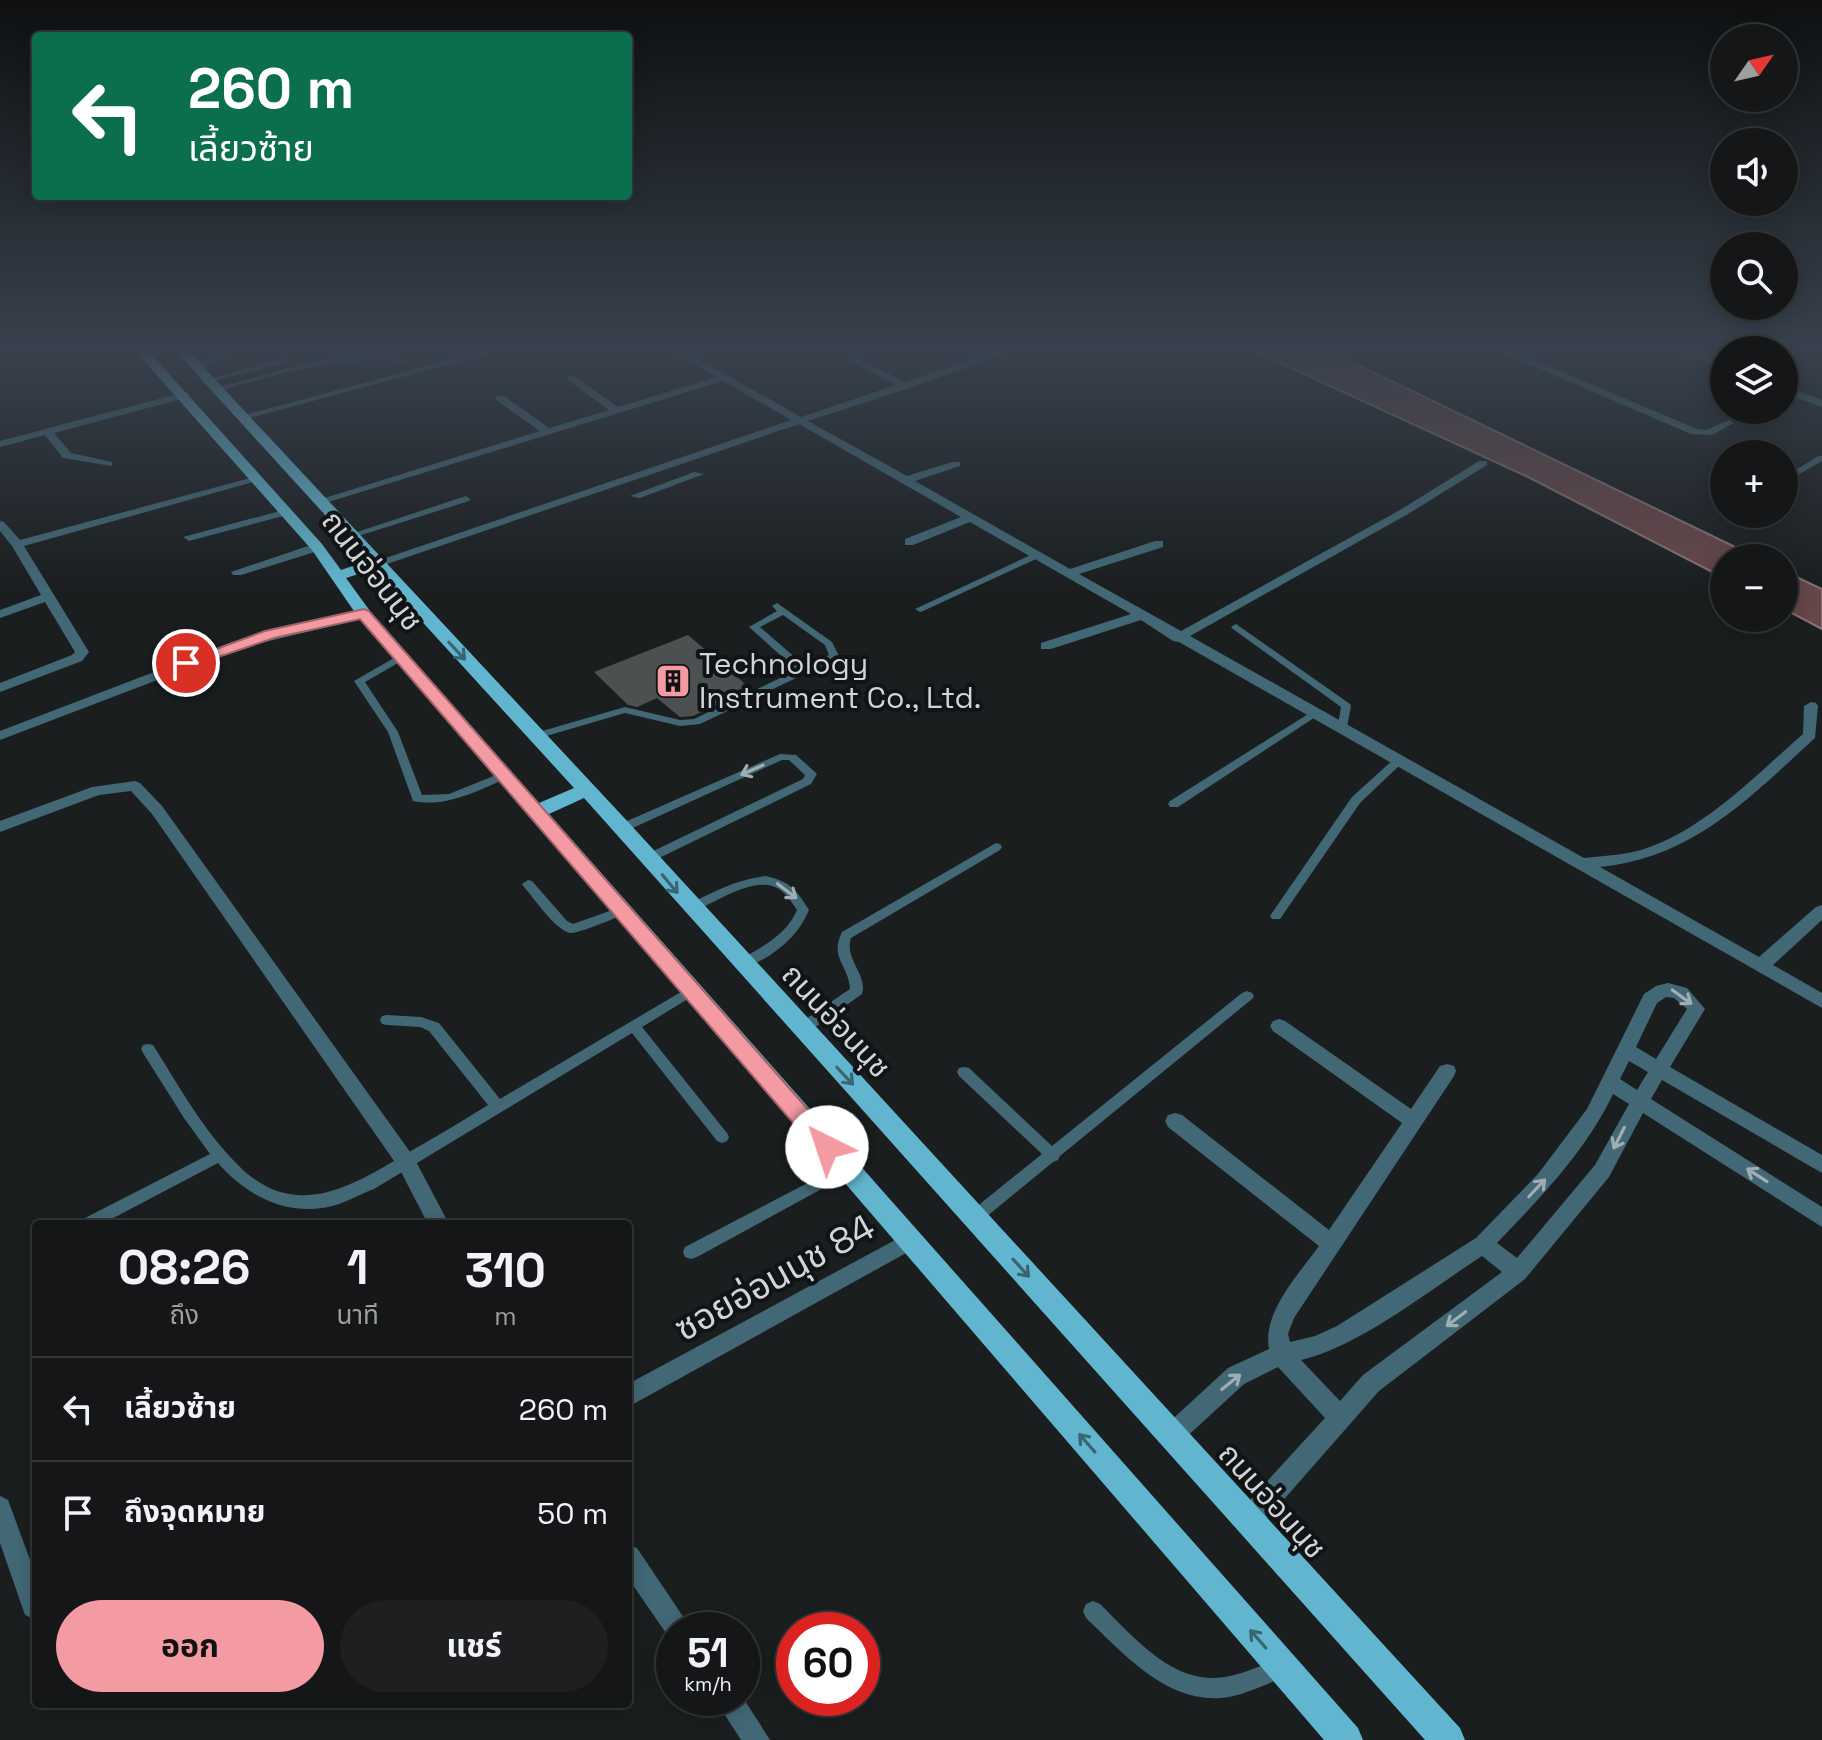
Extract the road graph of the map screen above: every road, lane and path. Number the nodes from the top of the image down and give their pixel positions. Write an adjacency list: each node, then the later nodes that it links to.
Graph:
1 (66, 427): 11 (street)
2 (213, 427): 20 (main road, ถนนอ่อนนุช)
3 (251, 427): 25 (main road, ถนนอ่อนนุช)
4 (542, 427): 10 (street)
5 (559, 427): 10 (street)
6 (784, 427): 17 (street)
7 (809, 427): 21 (street)
8 (1684, 427): 9 (street)
9 (1720, 427)
10 (547, 431): 25 (street)
11 (48, 432): 12 (street); 15 (street)
12 (0, 444)
13 (1822, 458): 18 (lane)
14 (1483, 463): 46 (street)
15 (108, 464)
16 (956, 464): 21 (street)
17 (645, 473): 22 (street); 36 (street)
18 (1798, 473)
19 (698, 474): 22 (street)
20 (258, 479): 26 (main road, ถนนอ่อนนุช); 32 (street)
21 (904, 481): 27 (street)
22 (665, 486): 23 (street)
23 (636, 496)
24 (466, 499): 29 (lane)
25 (318, 502): 29 (main road, ถนนอ่อนนุช)
26 (287, 512): 30 (street); 34 (main road, ถนนอ่อนนุช)
27 (969, 518): 31 (street); 35 (street)
28 (0, 524): 32 (street)
29 (349, 536): 36 (main road, ถนนอ่อนนุช)
30 (189, 537)
31 (909, 542)
32 (17, 544): 40 (street)
33 (1159, 544): 38 (street)
34 (317, 547): 37 (street); 39 (main road, ถนนอ่อนนุช)
35 (1035, 556): 38 (street); 41 (lane)
36 (374, 564): 39 (main road); 55 (main road, ถนนอ่อนนุช, one-way to 55)
37 (237, 572)
38 (1066, 574): 44 (street)
39 (337, 576): 43 (main road, ถนนอ่อนนุช)
40 (49, 596): 42 (street); 50 (street)
41 (920, 609)
42 (0, 614)
43 (364, 614): 48 (main road, ถนนอ่อนนุช); 54 (street)
44 (1139, 616): 46 (street); 47 (street)
45 (1236, 627): 53 (lane)
46 (1178, 638): 52 (street)
47 (1046, 646)
48 (401, 657): 57 (main road, ถนนอ่อนนุช); 57 (lane)
49 (805, 671): 49 (lane); 55 (lane)
50 (0, 688)
51 (1811, 706): 65 (street)
52 (1313, 714): 53 (street); 59 (lane)
53 (1342, 730): 56 (street)
54 (0, 736)
55 (536, 736): 58 (main road, ถนนอ่อนนุช)
56 (1398, 761): 65 (street); 70 (lane)
57 (506, 775): 60 (main road, ถนนอ่อนนุช)
58 (586, 790): 60 (main road); 62 (main road, ถนนอ่อนนุช)
59 (1174, 804)
60 (538, 811): 68 (main road, ถนนอ่อนนุช)
61 (0, 827): 93 (street)
62 (622, 828): 64 (main road, ถนนอ่อนนุช); 64 (lane, one-way to 62)
63 (996, 847): 79 (lane)
64 (649, 858): 67 (main road, ถนนอ่อนนุช, one-way to 67)
65 (1581, 864): 72 (street)
66 (528, 884): 68 (lane)
67 (691, 908): 71 (main road, ถนนอ่อนนุช); 71 (lane, one-way to 71)
68 (621, 911): 73 (main road, ถนนอ่อนนุช)
69 (1822, 911): 72 (street)
70 (1276, 916)
71 (743, 964): 79 (main road, ถนนอ่อนนุช)
72 (1761, 966): 75 (street)
73 (691, 991): 77 (lane); 95 (main road, ถนนอ่อนนุช)
74 (1247, 996): 92 (lane)
75 (1822, 1001)
76 (387, 1020): 87 (lane)
77 (633, 1025): 87 (lane); 90 (lane)
78 (1279, 1026): 89 (street)
79 (802, 1029): 96 (main road, ถนนอ่อนนุช, one-way to 96)
80 (148, 1049): 91 (lane)
81 (1626, 1050): 82 (street); 82 (street, one-way to 82); 85 (street)
82 (1662, 1070): 86 (street); 94 (street)
83 (1447, 1071): 89 (street)
84 (964, 1072): 92 (lane)
85 (1610, 1082): 86 (street); 102 (street, one-way to 85)
86 (1641, 1101): 97 (street, one-way to 86); 104 (street, one-way to 104)
87 (498, 1107): 93 (lane)
88 (1175, 1121): 101 (street)
89 (1413, 1121): 101 (street)
90 (722, 1137)
91 (219, 1156): 93 (lane); 98 (lane)
92 (1053, 1156): 96 (lane)
93 (406, 1162): 99 (street)
94 (1822, 1165)
95 (846, 1169): 100 (main road, ถนนอ่อนนุช); 103 (lane)
96 (975, 1217): 108 (main road, ถนนอ่อนนุช, one-way to 108)
97 (1822, 1218)
98 (96, 1220)
99 (437, 1220)
100 (910, 1241): 106 (street, ซอยอ่อนนุช 84); 115 (main road, ถนนอ่อนนุช, one-way to 100)
101 (1331, 1243): 105 (street)
102 (1483, 1244): 104 (street); 105 (street)
103 (691, 1252)
104 (1518, 1272): 107 (street, one-way to 107)
105 (1281, 1354): 107 (street); 108 (street, one-way to 105)
106 (632, 1394)
107 (1340, 1417): 110 (street)
108 (1173, 1434): 110 (main road, ถนนอ่อนนุช)
109 (0, 1508): 112 (street)
110 (1248, 1521): 119 (main road, ถนนอ่อนนุช)
111 (632, 1563): 114 (street)
112 (32, 1600)
113 (1093, 1611): 115 (lane)
114 (666, 1612)
115 (1284, 1667): 118 (main road, ถนนอ่อนนุช)
116 (740, 1716): 117 (street)
117 (757, 1740)
118 (1346, 1740)
119 (1448, 1740)

